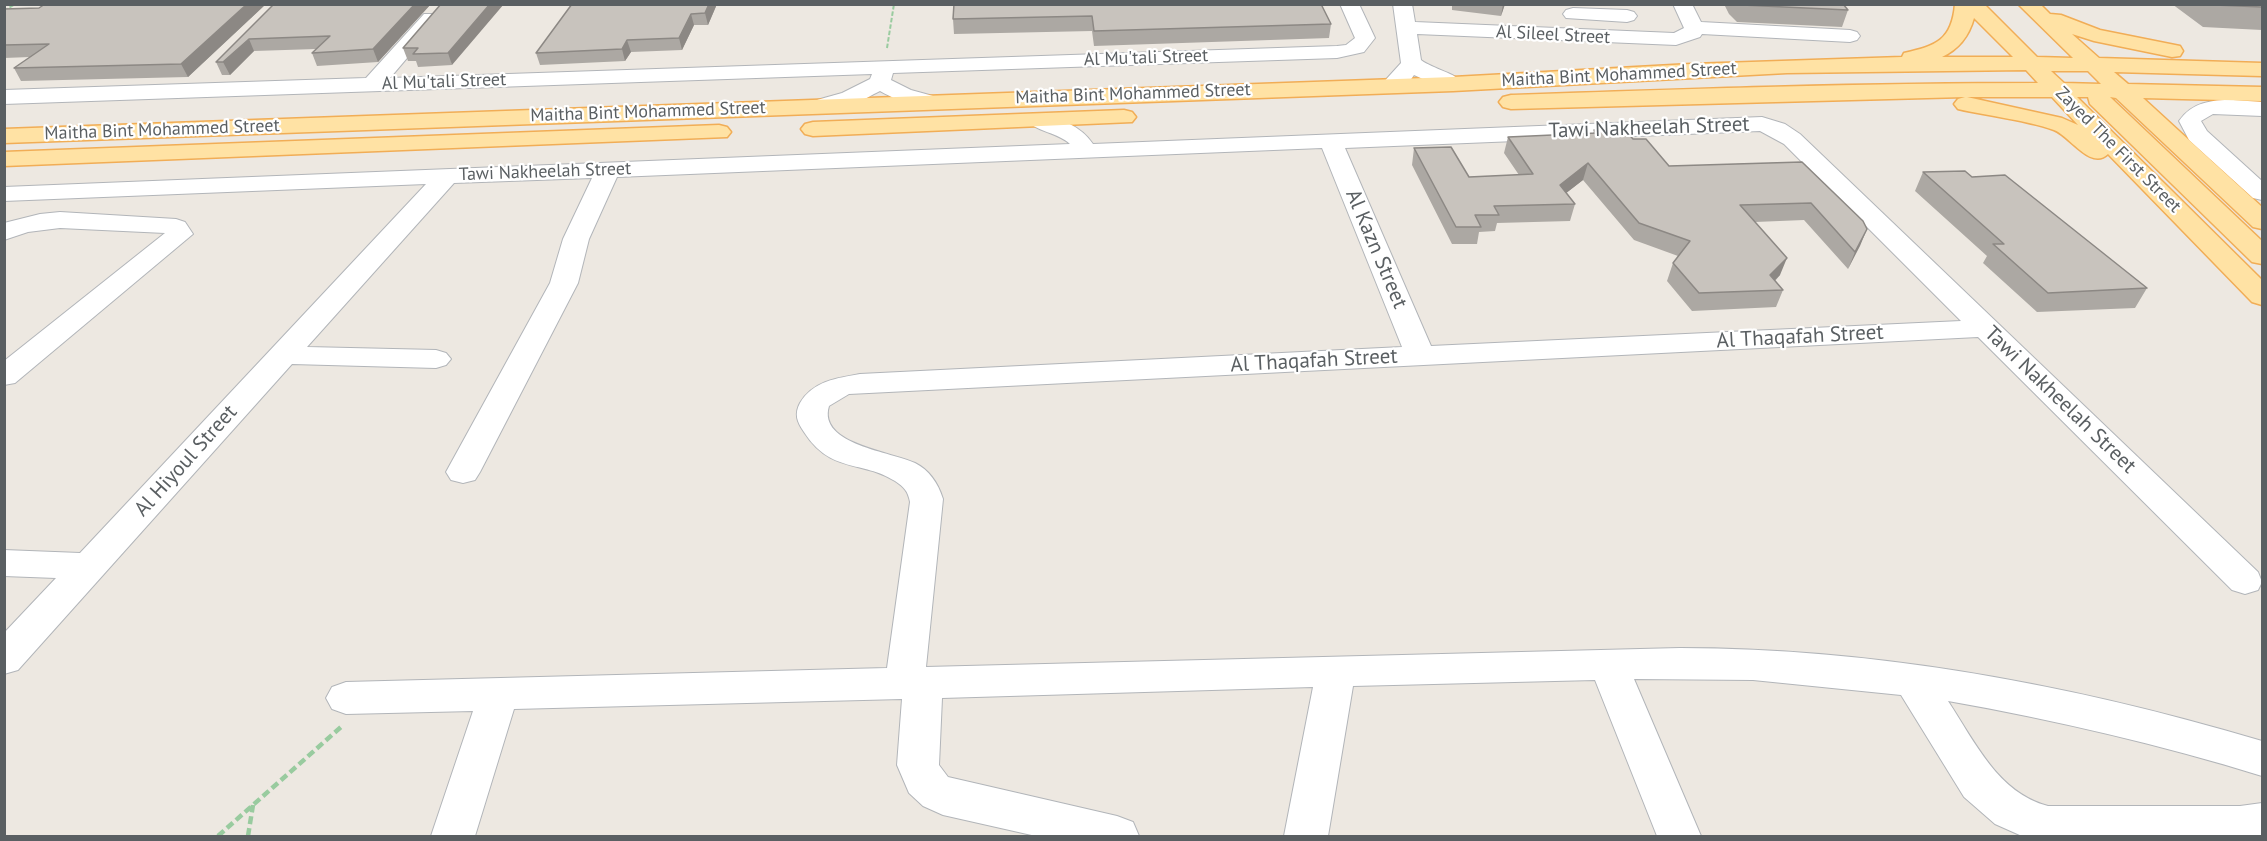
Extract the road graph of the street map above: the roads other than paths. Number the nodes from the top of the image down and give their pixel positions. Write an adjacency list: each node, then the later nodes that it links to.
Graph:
1 (1349, 4): 20 (street, Al Mu'tali Street)
2 (1402, 4): 12 (street)
3 (1965, 4): 17 (main road)
4 (1972, 4): 21 (main road, Zayed The First Street)
5 (1999, 4): 21 (main road)
6 (442, 6): 24 (street)
7 (2032, 8): 16 (main road); 21 (main road, Zayed The First Street)
8 (1571, 9): 9 (street); 13 (street)
9 (1644, 17)
10 (1689, 17): 11 (street); 13 (street, Al Sileel Street); 14 (street, Al Sileel Street)
11 (1667, 19)
12 (1406, 28): 13 (street, Al Sileel Street); 15 (street)
13 (1582, 36)
14 (1850, 36)
15 (1411, 63): 23 (street); 25 (street)
16 (2262, 64)
17 (1833, 65): 21 (main road, Maitha Bint Mohammed Street); 23 (main road, Maitha Bint Mohammed Street)
18 (2262, 69): 21 (main road, Maitha Bint Mohammed Street)
19 (208, 74): 26 (street)
20 (882, 74): 24 (street, Al Mu'tali Street); 31 (street, Al Mu'tali Street); 32 (street, Al Mu'tali Street)
21 (2076, 77): 22 (main road); 27 (main road, Maitha Bint Mohammed Street); 28 (main road, Maitha Bint Mohammed Street); 29 (main road); 42 (main road, Zayed The First Street); 46 (main road, Zayed The First Street); 49 (main road)
22 (2262, 81)
23 (1453, 84): 25 (main road, Maitha Bint Mohammed Street)
24 (372, 85): 26 (street, Al Mu'tali Street)
25 (1392, 85): 31 (main road, Maitha Bint Mohammed Street)
26 (192, 89): 30 (street, Al Mu'tali Street)
27 (1856, 92): 29 (main road, Maitha Bint Mohammed Street); 42 (main road)
28 (2262, 94)
29 (1679, 96): 34 (main road, Maitha Bint Mohammed Street)
30 (4, 97)
31 (925, 101): 32 (main road, Maitha Bint Mohammed Street)
32 (825, 105): 36 (main road, Maitha Bint Mohammed Street)
33 (2262, 109): 44 (street)
34 (1118, 118): 35 (main road, Maitha Bint Mohammed Street); 38 (street)
35 (1039, 121): 38 (street); 39 (main road, Maitha Bint Mohammed Street)
36 (4, 136)
37 (1331, 141): 38 (street, Tawi Nakheelah Street); 51 (street, Tawi Nakheelah Street); 53 (street, Al Kazn Street)
38 (1083, 147): 40 (street, Tawi Nakheelah Street)
39 (4, 159)
40 (608, 170): 41 (street, Tawi Nakheelah Street); 56 (street)
41 (447, 176): 43 (street, Tawi Nakheelah Street); 52 (street, Al Hiyoul Street)
42 (2155, 188): 50 (main road, Zayed The First Street)
43 (146, 189): 45 (street, Tawi Nakheelah Street); 47 (street)
44 (2262, 193)
45 (4, 194)
46 (2262, 221)
47 (108, 223): 48 (street); 55 (street)
48 (4, 231)
49 (2262, 256)
50 (2262, 296)
51 (1986, 328): 53 (street, Al Thaqafah Street); 59 (street, Tawi Nakheelah Street)
52 (283, 355): 54 (street); 58 (street, Al Hiyoul Street)
53 (1420, 356): 64 (street, Al Thaqafah Street)
54 (436, 359)
55 (4, 376)
56 (463, 472)
57 (4, 563): 58 (street)
58 (90, 566): 60 (street, Al Hiyoul Street)
59 (2245, 580)
60 (4, 659)
61 (1608, 664): 62 (street); 63 (street); 72 (street)
62 (1336, 671): 64 (street); 71 (street)
63 (1913, 680): 67 (street); 68 (street)
64 (914, 682): 65 (street); 70 (street)
65 (499, 693): 66 (street); 69 (street)
66 (361, 697)
67 (2262, 758)
68 (2262, 822)
69 (453, 837)
70 (1117, 837)
71 (1306, 837)
72 (1679, 837)

